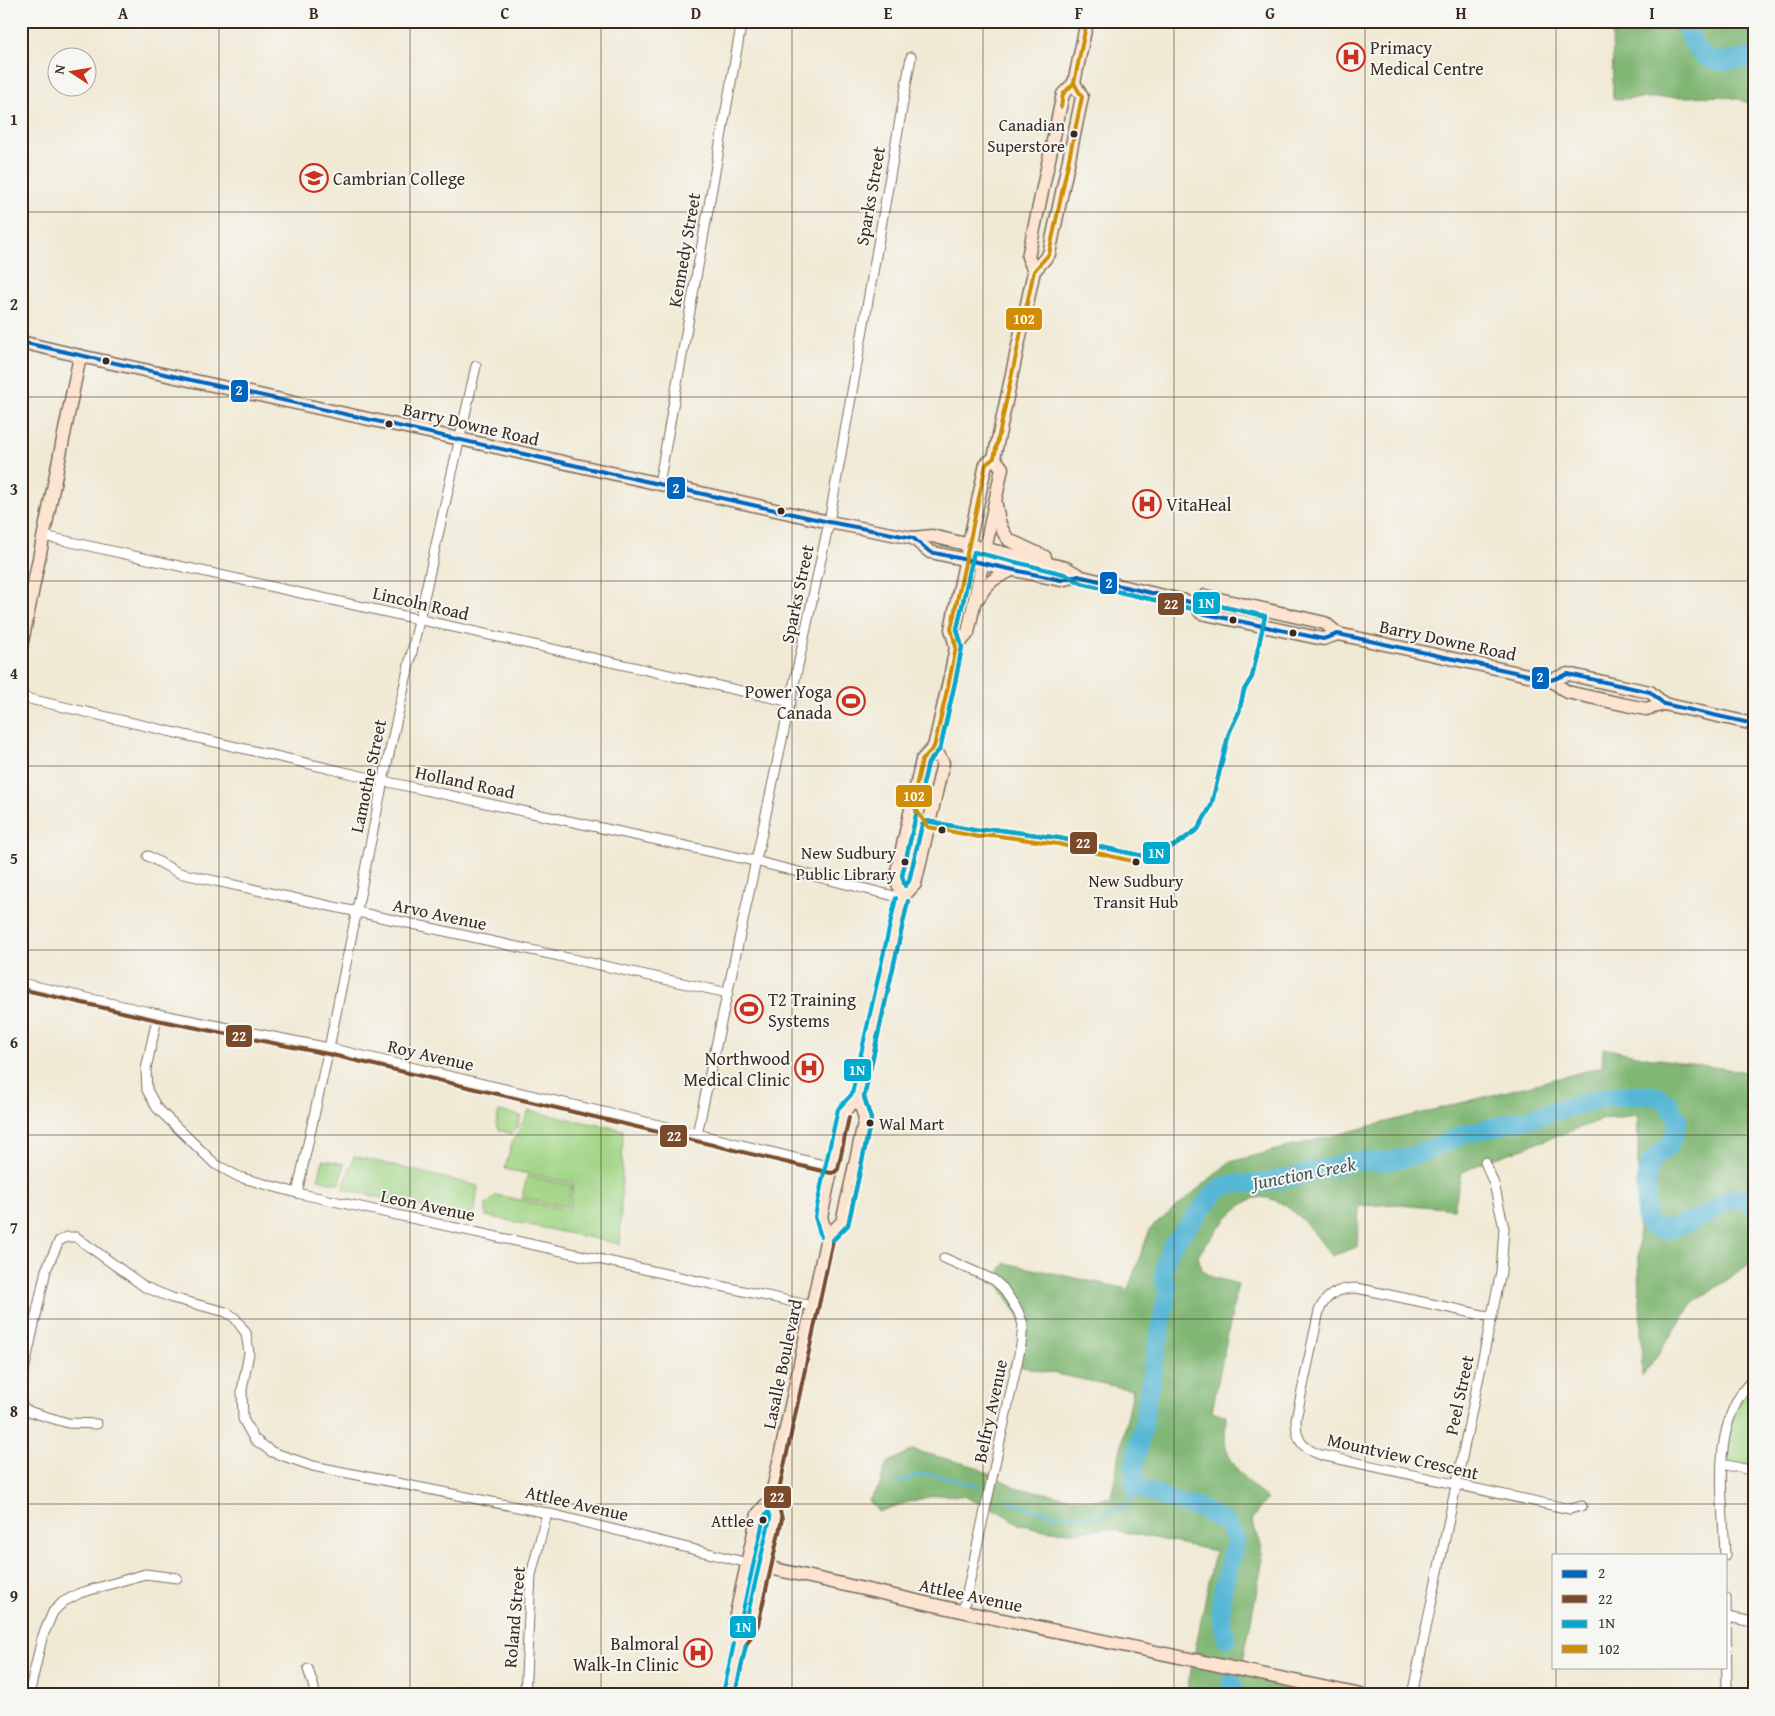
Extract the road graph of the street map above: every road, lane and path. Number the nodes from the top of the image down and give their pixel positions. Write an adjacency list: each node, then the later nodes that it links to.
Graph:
1 (742, 21): 11 (street, Kennedy Street)
2 (1086, 21): 4 (main road, Lasalle Boulevard)
3 (911, 57): 13 (street, Sparks Street)
4 (1074, 83): 5 (main road, Lasalle Boulevard); 5 (main road, Lasalle Boulevard)
5 (1034, 271): 10 (main road, Lasalle Boulevard)
6 (21, 342): 7 (main road, Barry Downe Road)
7 (80, 356): 9 (main road, Barry Downe Road); 14 (main road)
8 (476, 366): 9 (street, Lamothe Street)
9 (460, 439): 11 (main road, Barry Downe Road); 25 (street, Lamothe Street)
10 (994, 458): 12 (main road, Lasalle Boulevard); 16 (main road, Lasalle Boulevard)
11 (659, 484): 13 (main road, Barry Downe Road)
12 (995, 501): 17 (main road, Lasalle Boulevard); 20 (main road)
13 (829, 522): 15 (main road, Barry Downe Road); 31 (street, Sparks Street)
14 (44, 536): 25 (street, Lincoln Road); 28 (main road)
15 (913, 538): 16 (main road, Barry Downe Road); 18 (main road, Barry Downe Road)
16 (969, 544): 17 (main road, Barry Downe Road); 18 (main road, Lasalle Boulevard)
17 (985, 548): 19 (main road, Lasalle Boulevard); 20 (main road, Barry Downe Road)
18 (965, 560): 19 (main road, Barry Downe Road); 27 (main road, Lasalle Boulevard)
19 (982, 564): 21 (main road, Barry Downe Road); 24 (main road, Lasalle Boulevard)
20 (1057, 566): 22 (main road, Barry Downe Road)
21 (1012, 570): 22 (main road, Barry Downe Road); 24 (main road)
22 (1078, 576): 23 (main road, Barry Downe Road)
23 (1194, 603): 26 (main road, Barry Downe Road); 26 (main road, Barry Downe Road)
24 (974, 606): 27 (main road, Lasalle Boulevard)
25 (419, 619): 31 (street, Lincoln Road); 35 (street, Lamothe Street)
26 (1338, 634): 29 (main road, Barry Downe Road)
27 (956, 646): 34 (main road, Lasalle Boulevard)
28 (21, 647)
29 (1550, 680): 32 (main road, Barry Downe Road); 32 (main road, Barry Downe Road)
30 (21, 697): 35 (street, Holland Road)
31 (791, 702): 37 (street, Sparks Street)
32 (1664, 704): 33 (main road, Barry Downe Road)
33 (1754, 724)
34 (934, 747): 38 (main road, Lasalle Boulevard); 38 (main road, Lasalle Boulevard)
35 (383, 781): 37 (street, Holland Road); 39 (street, Lamothe Street)
36 (148, 856): 39 (street, Arvo Avenue)
37 (755, 861): 38 (street, Holland Road); 41 (street, Sparks Street)
38 (902, 898): 44 (main road, Lasalle Boulevard)
39 (356, 912): 41 (street, Arvo Avenue); 43 (street, Lamothe Street)
40 (21, 983): 42 (street, Roy Avenue)
41 (728, 994): 45 (street, Sparks Street)
42 (158, 1014): 43 (street, Roy Avenue); 48 (street, Leon Avenue)
43 (329, 1048): 45 (street, Roy Avenue); 48 (street, Lamothe Street)
44 (858, 1097): 47 (main road, Lasalle Boulevard); 49 (main road, Lasalle Boulevard)
45 (697, 1134): 47 (street, Roy Avenue)
46 (1485, 1162): 52 (street, Peel Street)
47 (832, 1167): 49 (main road, Lasalle Boulevard)
48 (297, 1193): 51 (street, Leon Avenue)
49 (827, 1237): 51 (main road, Lasalle Boulevard)
50 (944, 1258): 67 (street, Belfry Avenue)
51 (812, 1306): 60 (main road, Lasalle Boulevard)
52 (1492, 1317): 59 (street, Peel Street); 59 (street, Mountview Crescent)
53 (1754, 1378): 57 (street)
54 (21, 1384): 62 (street, Attlee Avenue)
55 (21, 1403): 56 (street)
56 (97, 1424)
57 (1722, 1464): 58 (street); 63 (street)
58 (1754, 1471)
59 (1457, 1485): 61 (street, Mountview Crescent); 78 (street, Peel Street)
60 (771, 1499): 64 (main road, Lasalle Boulevard); 65 (main road, Lasalle Boulevard)
61 (1582, 1506)
62 (547, 1513): 64 (street, Attlee Avenue); 75 (street, Roland Street)
63 (1725, 1554)
64 (748, 1563): 65 (main road, Attlee Avenue); 70 (main road, Lasalle Boulevard)
65 (766, 1567): 67 (main road, Attlee Avenue); 70 (main road, Lasalle Boulevard)
66 (177, 1578): 73 (street)
67 (962, 1611): 77 (main road, Attlee Avenue)
68 (1728, 1617): 69 (street)
69 (1754, 1622)
70 (740, 1643): 76 (main road, Lasalle Boulevard)
71 (1727, 1668): 79 (street)
72 (308, 1669): 74 (street)
73 (29, 1695)
74 (314, 1695)
75 (525, 1695)
76 (729, 1695)
77 (1361, 1695)
78 (1412, 1695)
79 (1727, 1695)

